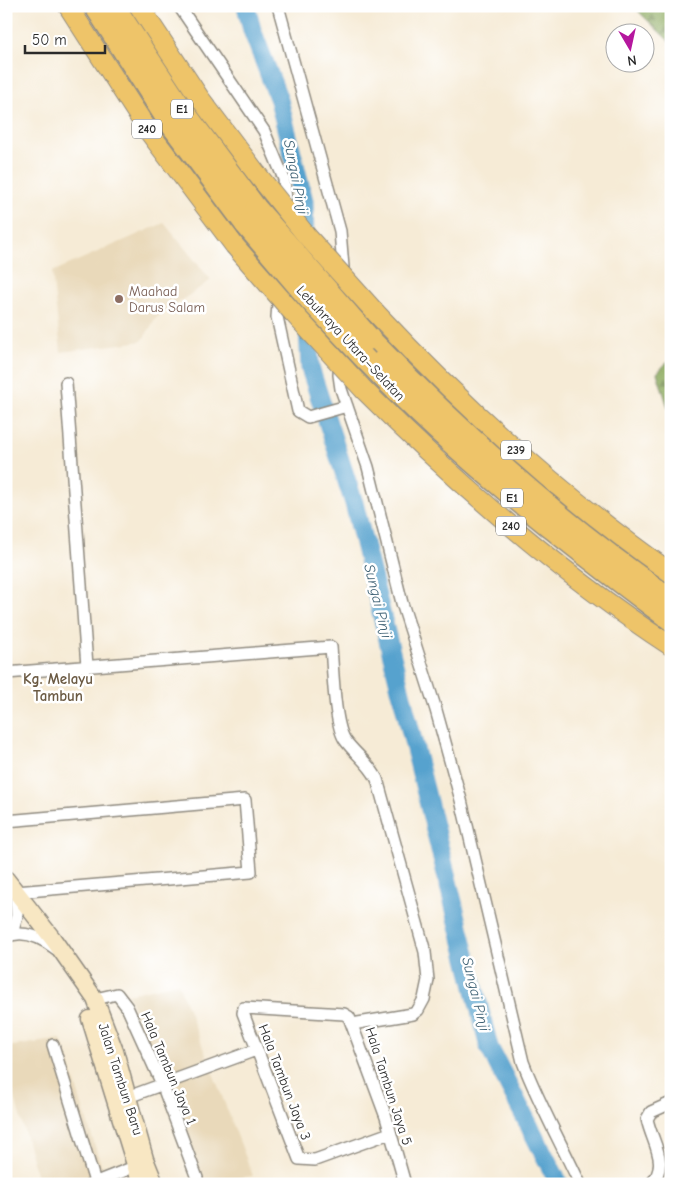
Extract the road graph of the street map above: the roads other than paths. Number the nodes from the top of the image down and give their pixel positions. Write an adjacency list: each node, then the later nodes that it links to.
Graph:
1 (68, 6): 13 (main road, 240, bridge)
2 (95, 6): 7 (highway, Lebuhraya Utara–Selatan / E1)
3 (114, 6): 7 (highway, Lebuhraya Utara–Selatan / E1)
4 (139, 6): 10 (main road, 239, bridge)
5 (179, 6): 9 (street)
6 (278, 6): 9 (street)
7 (251, 216): 11 (highway, Lebuhraya Utara–Selatan / E1, bridge); 12 (highway, Lebuhraya Utara–Selatan / E1, bridge)
8 (66, 384): 14 (street)
9 (343, 407): 37 (street)
10 (671, 573)
11 (671, 599)
12 (671, 620)
13 (671, 646)
14 (87, 666): 15 (street); 23 (street)
15 (6, 673)
16 (6, 821): 17 (street)
17 (11, 886): 18 (street); 19 (main road, Jalan Tambun Baru)
18 (9, 935): 19 (street)
19 (66, 958): 20 (main road, Jalan Tambun Baru)
20 (80, 978): 21 (main road, Jalan Tambun Baru); 26 (main road, Jalan Tambun Baru)
21 (95, 999): 27 (street, Hala Tambun Jaya 1); 28 (main road, Jalan Tambun Baru)
22 (242, 1010): 23 (street, Hala Tambun Jaya 5); 25 (street, Hala Tambun Jaya 3)
23 (352, 1024): 31 (street, Hala Tambun Jaya 5)
24 (53, 1045): 35 (street)
25 (256, 1050): 27 (street); 31 (street, Hala Tambun Jaya 3)
26 (109, 1077): 28 (main road); 30 (main road, Jalan Tambun Baru)
27 (162, 1084): 28 (street); 33 (street, Hala Tambun Jaya 1)
28 (128, 1097): 30 (main road); 34 (main road, Jalan Tambun Baru)
29 (671, 1103): 38 (street)
30 (123, 1124): 32 (main road, Jalan Tambun Baru)
31 (390, 1133): 36 (street, Hala Tambun Jaya 5)
32 (134, 1167): 34 (main road, Jalan Tambun Baru); 35 (street)
33 (195, 1181)
34 (150, 1182)
35 (93, 1183)
36 (405, 1184)
37 (580, 1184)
38 (651, 1184)

